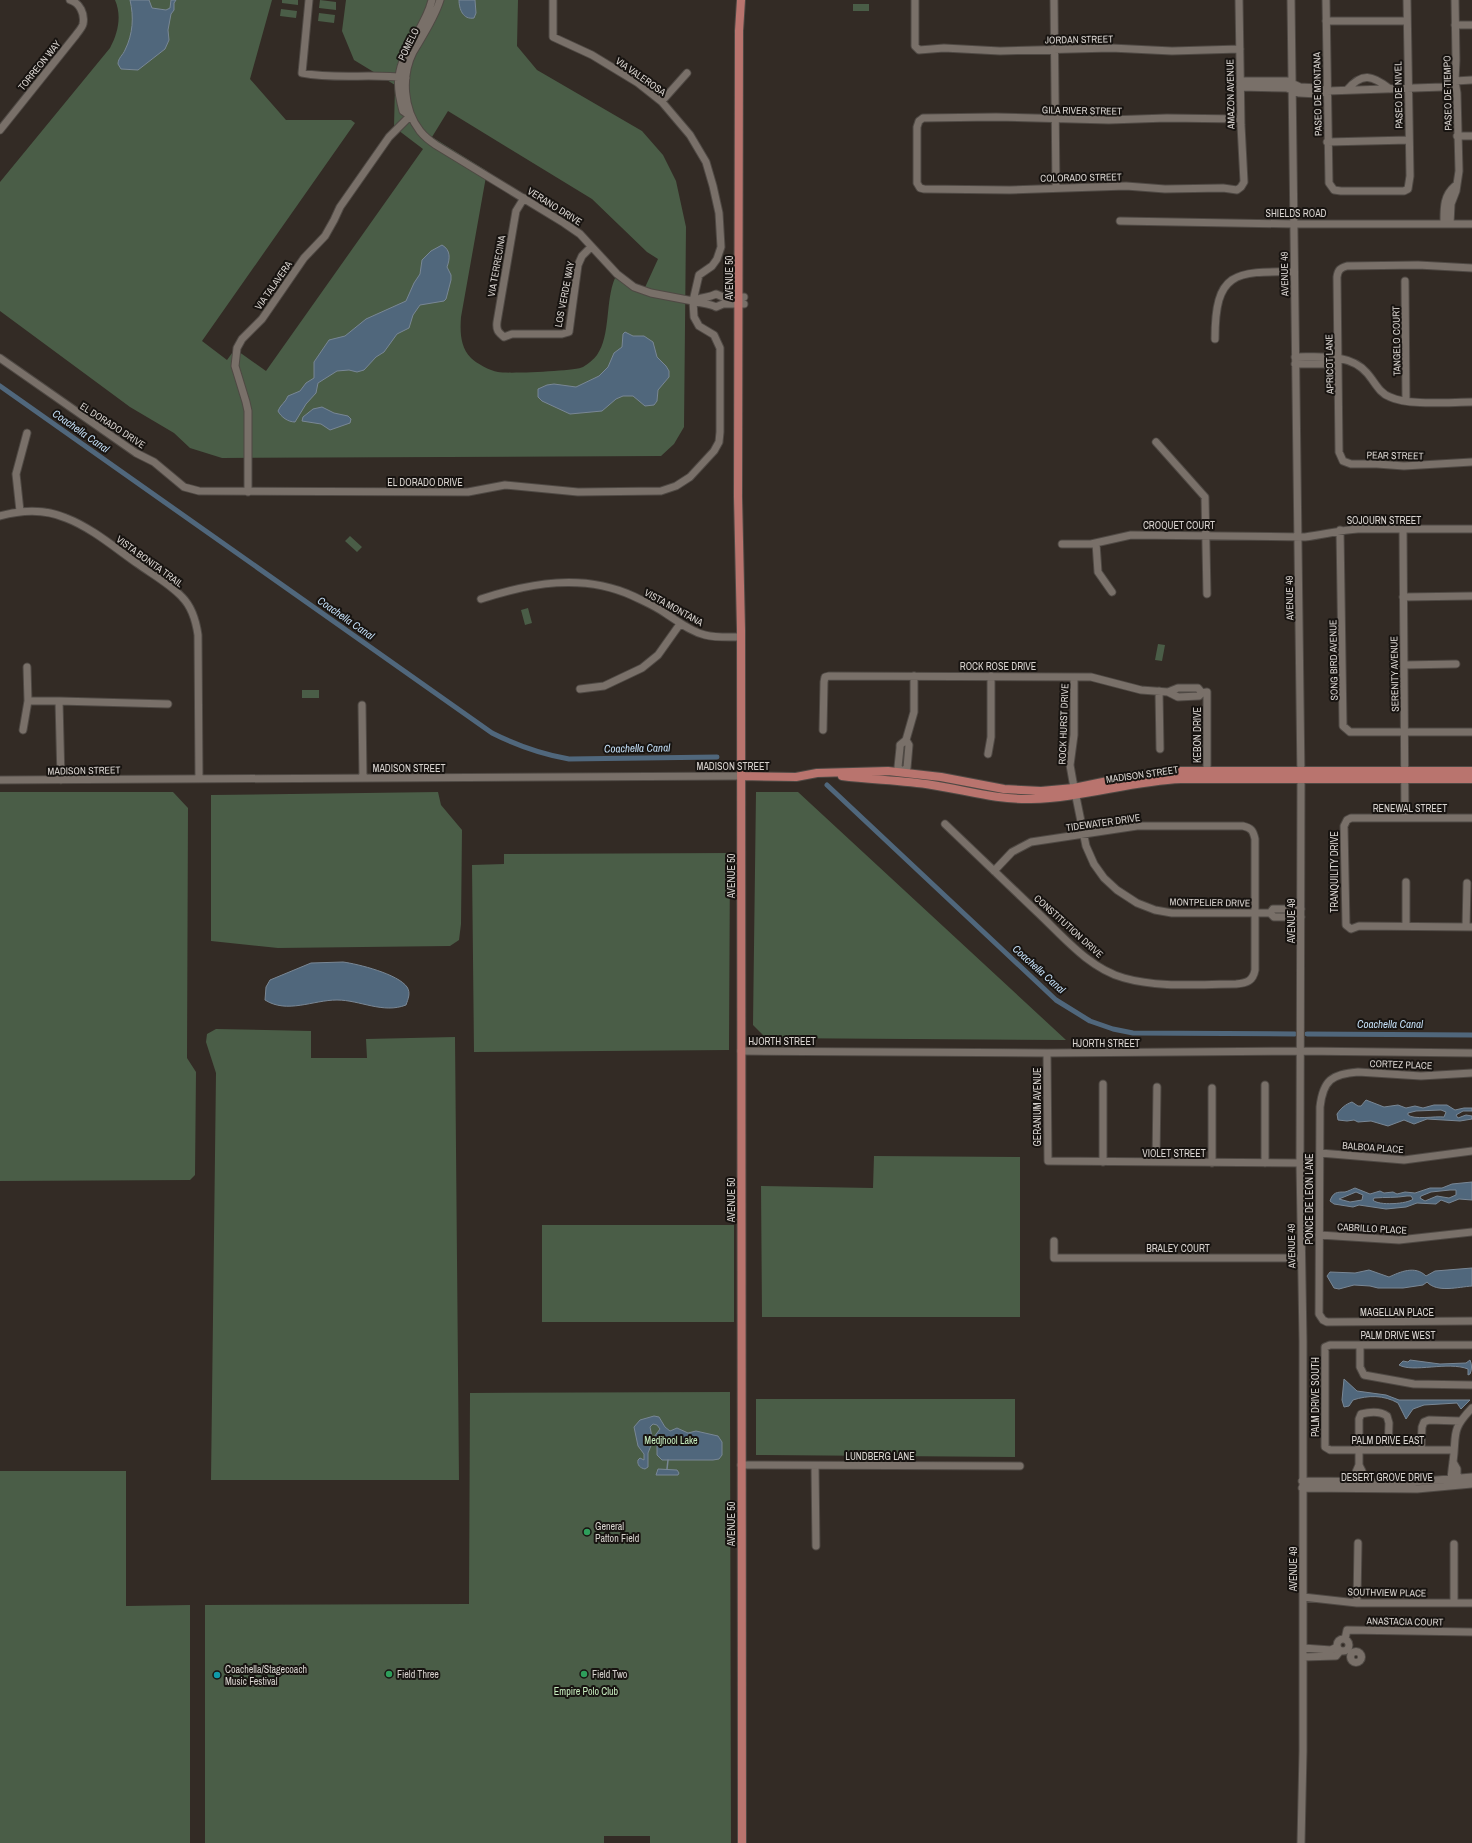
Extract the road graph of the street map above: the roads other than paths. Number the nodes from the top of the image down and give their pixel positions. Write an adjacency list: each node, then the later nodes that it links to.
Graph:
1 (70, 0): 34 (street, TORREON WAY)
2 (309, 0): 21 (street)
3 (432, 0): 21 (street, POMELO)
4 (440, 0): 21 (street, POMELO)
5 (552, 0): 30 (street, VIA VALEROSA)
6 (742, 0): 53 (main road, AVENUE 50)
7 (914, 0): 19 (street, JORDAN STREET)
8 (1054, 0): 19 (street)
9 (1239, 0): 18 (street, AMAZON AVENUE)
10 (1291, 0): 25 (street, AVENUE 49)
11 (1326, 0): 15 (street, PASEO DE MONTANA)
12 (1407, 0): 14 (street, PASEO DE NIVEL)
13 (1455, 0): 16 (street, PASEO DE TIEMPO)
14 (1407, 20): 15 (street); 26 (street, PASEO DE NIVEL)
15 (1326, 21): 29 (street, PASEO DE MONTANA)
16 (1455, 25): 17 (street); 22 (street, PASEO DE TIEMPO)
17 (1472, 25)
18 (1240, 49): 19 (street, JORDAN STREET); 24 (street, AMAZON AVENUE)
19 (1054, 50): 32 (street)
20 (688, 73): 30 (street)
21 (402, 77): 31 (street, POMELO)
22 (1455, 80): 23 (street); 26 (street); 35 (street, PASEO DE TIEMPO)
23 (1472, 80)
24 (1240, 84): 25 (street); 33 (street, AMAZON AVENUE)
25 (1292, 88): 29 (street); 45 (street, AVENUE 49)
26 (1408, 88): 27 (street); 37 (street, PASEO DE NIVEL)
27 (1390, 89): 28 (street); 28 (street)
28 (1346, 90): 29 (street)
29 (1327, 91): 38 (street, PASEO DE MONTANA)
30 (662, 101): 52 (street, VIA VALEROSA)
31 (410, 116): 43 (street, VERANO DRIVE); 65 (street, VIA TALAVERA)
32 (1055, 119): 33 (street, GILA RIVER STREET); 40 (street, GILA RIVER STREET); 41 (street)
33 (1240, 119): 39 (street, AMAZON AVENUE)
34 (0, 130)
35 (1457, 136): 36 (street); 46 (street, PASEO DE TIEMPO)
36 (1472, 136)
37 (1409, 140): 38 (street); 42 (street, PASEO DE NIVEL)
38 (1328, 142): 42 (street, PASEO DE MONTANA)
39 (1241, 187): 41 (street, COLORADO STREET)
40 (920, 188): 41 (street, COLORADO STREET)
41 (1056, 188)
42 (1331, 188)
43 (524, 198): 48 (street, VERANO DRIVE); 54 (street, VIA TERRECINA)
44 (1120, 220): 45 (street, SHIELDS ROAD)
45 (1294, 224): 46 (street, SHIELDS ROAD); 50 (street, AVENUE 49)
46 (1447, 224): 47 (street, SHIELDS ROAD)
47 (1472, 224)
48 (591, 247): 52 (street, VERANO DRIVE); 54 (street, LOS VERDE WAY)
49 (1472, 268): 57 (street, APRICOT LANE)
50 (1294, 272): 55 (street); 58 (street, AVENUE 49)
51 (1405, 281): 59 (street, TANGELO COURT)
52 (693, 299): 53 (street, VERANO DRIVE); 53 (street, VERANO DRIVE); 65 (street, EL DORADO DRIVE)
53 (741, 300): 81 (main road, AVENUE 50)
54 (504, 337)
55 (1215, 338)
56 (0, 358): 65 (street, EL DORADO DRIVE)
57 (1339, 360): 58 (street); 59 (street); 63 (street, APRICOT LANE)
58 (1295, 361): 72 (street, AVENUE 49)
59 (1406, 401): 60 (street)
60 (1472, 402)
61 (27, 433): 66 (street)
62 (1156, 442): 71 (street)
63 (1343, 461): 64 (street, PEAR STREET)
64 (1472, 462)
65 (248, 492)
66 (20, 511): 67 (street, VISTA BONITA TRAIL); 112 (street, VISTA BONITA TRAIL)
67 (0, 516)
68 (1403, 529): 69 (street, SOJOURN STREET); 70 (street, SOJOURN STREET); 78 (street, SERENITY AVENUE)
69 (1472, 529)
70 (1340, 530): 72 (street, SOJOURN STREET); 97 (street, SONG BIRD AVENUE)
71 (1205, 535): 72 (street, CROQUET COURT); 73 (street, CROQUET COURT); 76 (street)
72 (1298, 536): 108 (street, AVENUE 49)
73 (1096, 543): 74 (street, CROQUET COURT); 75 (street)
74 (1062, 544)
75 (1112, 592)
76 (1207, 594)
77 (1472, 596): 78 (street)
78 (1404, 597): 83 (street, SERENITY AVENUE)
79 (481, 599): 80 (street, VISTA MONTANA)
80 (680, 624): 81 (street, VISTA MONTANA); 88 (street)
81 (742, 637): 110 (main road, AVENUE 50)
82 (1456, 664): 83 (street)
83 (1404, 665): 97 (street, SERENITY AVENUE)
84 (27, 667): 91 (street)
85 (914, 676): 86 (street, ROCK ROSE DRIVE); 96 (street, ROCK ROSE DRIVE); 99 (street)
86 (991, 676): 87 (street, ROCK ROSE DRIVE); 101 (street)
87 (1074, 677): 89 (street, ROCK ROSE DRIVE); 116 (street, ROCK HURST DRIVE)
88 (580, 689)
89 (1159, 691): 90 (street, ROCK ROSE DRIVE); 100 (street)
90 (1205, 693): 107 (street, KEBON DRIVE)
91 (28, 701): 92 (street); 95 (street)
92 (59, 702): 93 (street); 115 (street)
93 (168, 704)
94 (362, 705): 111 (street)
95 (23, 730)
96 (823, 730)
97 (1405, 732): 98 (street, SONG BIRD AVENUE); 109 (street, SERENITY AVENUE)
98 (1472, 732)
99 (906, 740): 102 (street); 103 (street)
100 (1160, 749)
101 (988, 754)
102 (899, 756): 103 (street); 104 (street)
103 (908, 757): 104 (street)
104 (902, 771): 106 (main road, MADISON STREET); 116 (main road, MADISON STREET)
105 (1472, 771): 109 (main road, MADISON STREET)
106 (817, 773): 110 (main road, MADISON STREET); 116 (main road, MADISON STREET)
107 (1207, 774): 108 (main road, MADISON STREET); 116 (main road, MADISON STREET)
108 (1301, 775): 109 (main road, MADISON STREET); 126 (street, AVENUE 49)
109 (1405, 775): 113 (main road, MADISON STREET); 117 (street, SERENITY AVENUE)
110 (741, 776): 111 (street, MADISON STREET); 129 (main road, AVENUE 50)
111 (363, 778): 112 (street, MADISON STREET)
112 (199, 779): 115 (street, MADISON STREET)
113 (1472, 779)
114 (0, 780): 115 (street, MADISON STREET)
115 (61, 780)
116 (1075, 792): 121 (street, MONTPELIER DRIVE)
117 (1405, 818): 118 (street, RENEWAL STREET); 119 (street, RENEWAL STREET)
118 (1472, 818)
119 (1348, 820): 127 (street, TRANQUILITY DRIVE)
120 (945, 824): 122 (street, CONSTITUTION DRIVE)
121 (1084, 834): 122 (street, TIDEWATER DRIVE); 125 (street, MONTPELIER DRIVE); 125 (street, TIDEWATER DRIVE)
122 (994, 871): 125 (street, CONSTITUTION DRIVE)
123 (1406, 882): 127 (street)
124 (1467, 883): 128 (street)
125 (1255, 913): 126 (street, MONTPELIER DRIVE)
126 (1301, 913): 130 (street, AVENUE 49)
127 (1406, 926): 128 (street)
128 (1469, 926)
129 (741, 1051): 131 (street, HJORTH STREET); 164 (main road, AVENUE 50)
130 (1300, 1051): 131 (street, HJORTH STREET); 132 (street, HJORTH STREET); 146 (street, AVENUE 49)
131 (1047, 1053): 141 (street, GERANIUM AVENUE)
132 (1472, 1053)
133 (1472, 1073): 134 (street, CORTEZ PLACE)
134 (1330, 1080): 140 (street, PONCE DE LEON LANE)
135 (1103, 1084): 142 (street)
136 (1266, 1085): 145 (street)
137 (1157, 1087): 143 (street)
138 (1212, 1088): 144 (street)
139 (1472, 1151): 140 (street, BALBOA PLACE)
140 (1320, 1153): 148 (street, PONCE DE LEON LANE)
141 (1048, 1161): 142 (street, VIOLET STREET)
142 (1103, 1162): 143 (street, VIOLET STREET)
143 (1156, 1162): 144 (street, VIOLET STREET)
144 (1212, 1163): 145 (street, VIOLET STREET)
145 (1265, 1163): 146 (street, VIOLET STREET)
146 (1300, 1163): 150 (street, AVENUE 49)
147 (1472, 1232): 148 (street, CABRILLO PLACE)
148 (1319, 1235): 151 (street, PONCE DE LEON LANE)
149 (1054, 1241): 150 (street, BRALEY COURT)
150 (1301, 1258): 169 (street, AVENUE 49)
151 (1323, 1320): 152 (street, MAGELLAN PLACE)
152 (1472, 1322)
153 (1360, 1345): 154 (street, PALM DRIVE WEST); 155 (street, PALM DRIVE WEST); 156 (street)
154 (1472, 1345)
155 (1325, 1347): 159 (street, PALM DRIVE SOUTH)
156 (1472, 1385)
157 (1472, 1408): 158 (street)
158 (1460, 1421): 162 (street); 163 (street)
159 (1324, 1447): 160 (street, PALM DRIVE EAST)
160 (1359, 1450): 161 (street, PALM DRIVE EAST); 161 (street); 170 (street)
161 (1388, 1450): 162 (street, PALM DRIVE EAST)
162 (1421, 1450): 163 (street, PALM DRIVE EAST)
163 (1453, 1450): 168 (street)
164 (741, 1465): 165 (street, LUNDBERG LANE); 184 (main road, AVENUE 50)
165 (815, 1466): 166 (street, LUNDBERG LANE); 174 (street)
166 (1020, 1466)
167 (1472, 1477): 168 (street, DESERT GROVE DRIVE)
168 (1454, 1482): 170 (street, DESERT GROVE DRIVE); 171 (street, DESERT GROVE DRIVE)
169 (1302, 1484): 170 (street, DESERT GROVE DRIVE); 175 (street, AVENUE 49)
170 (1359, 1484)
171 (1472, 1484)
172 (1358, 1544): 176 (street)
173 (1454, 1544): 177 (street)
174 (816, 1546)
175 (1303, 1597): 176 (street, SOUTHVIEW PLACE); 181 (street, AVENUE 49)
176 (1358, 1602): 177 (street, SOUTHVIEW PLACE)
177 (1454, 1602): 178 (street, SOUTHVIEW PLACE)
178 (1472, 1602)
179 (1472, 1632): 180 (street, ANASTACIA COURT)
180 (1345, 1639): 182 (street); 182 (street, ANASTACIA COURT)
181 (1302, 1648): 182 (street); 183 (street, AVENUE 49)
182 (1344, 1650): 183 (street)
183 (1303, 1657): 185 (street, AVENUE 49)
184 (742, 1843)
185 (1301, 1843)

